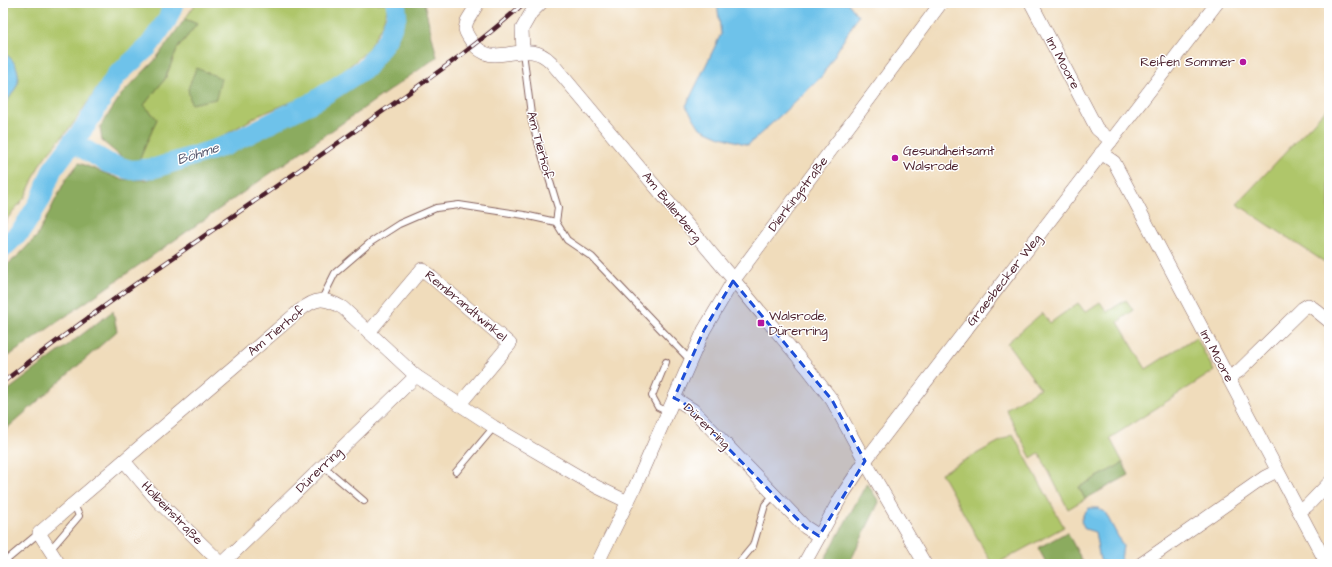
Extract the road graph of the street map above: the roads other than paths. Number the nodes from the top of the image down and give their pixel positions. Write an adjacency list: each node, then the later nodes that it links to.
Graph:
1 (478, 3): 6 (street, Am Bullerberg)
2 (541, 3): 6 (street)
3 (941, 3): 10 (street, Dierkingstraße)
4 (1031, 3): 7 (street, Im Moore)
5 (1217, 3): 7 (street, Graesbecker Weg)
6 (523, 52): 9 (lane, Am Tierhof); 10 (street, Am Bullerberg)
7 (1111, 141): 8 (street, Graesbecker Weg)
8 (1101, 153): 17 (street, Im Moore); 23 (street, Graesbecker Weg)
9 (556, 222): 11 (lane); 14 (lane)
10 (733, 281): 14 (street, Dierkingstraße); 23 (street, Am Bullerberg)
11 (322, 299): 13 (street); 22 (street, Am Tierhof)
12 (1329, 321): 17 (street)
13 (369, 332): 16 (street); 19 (street, Rembrandtwinkel)
14 (691, 361): 18 (street, Dierkingstraße)
15 (666, 362): 20 (lane)
16 (416, 376): 19 (street); 24 (street, Dürerring)
17 (1228, 378): 25 (street, Im Moore)
18 (674, 398): 20 (street, Dürerring); 28 (street, Dürerring)
19 (459, 405): 21 (street)
20 (668, 412): 30 (street, Dürerring)
21 (494, 427): 26 (lane); 30 (street)
22 (124, 461): 31 (street, Am Tierhof); 38 (street, Holbeinstraße)
23 (865, 461): 34 (street, Graesbecker Weg); 42 (street, Am Bullerberg)
24 (323, 466): 29 (lane); 38 (street, Dürerring)
25 (1277, 471): 32 (street, Im Moore); 43 (street)
26 (456, 472)
27 (1329, 483): 32 (street)
28 (774, 495): 34 (street, Dürerring); 40 (lane)
29 (364, 502)
30 (628, 502): 39 (street, Dürerring)
31 (74, 504): 33 (street, Am Tierhof); 35 (lane)
32 (1299, 511): 44 (street, Im Moore)
33 (39, 533): 35 (street); 36 (lane)
34 (819, 536): 41 (street, Graesbecker Weg)
35 (50, 550): 37 (street)
36 (3, 563)
37 (59, 564)
38 (222, 564)
39 (597, 564)
40 (738, 564)
41 (804, 564)
42 (925, 564)
43 (1141, 564)
44 (1327, 564)

